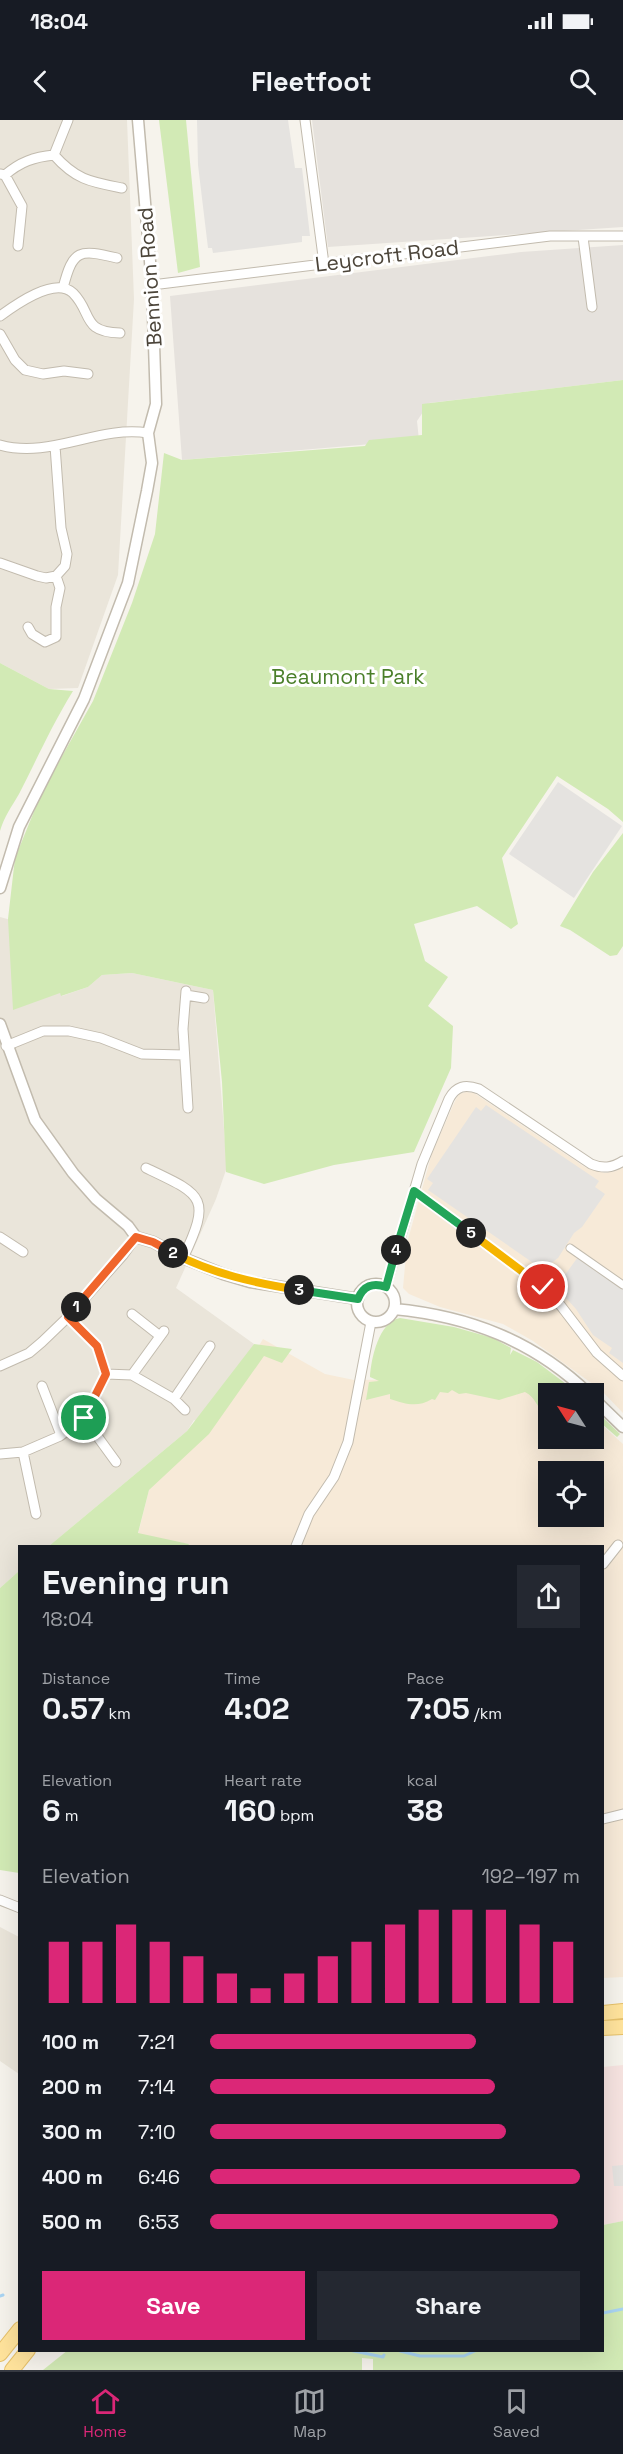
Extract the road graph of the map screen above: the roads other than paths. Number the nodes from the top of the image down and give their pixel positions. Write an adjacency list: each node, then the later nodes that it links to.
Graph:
1 (68, 120): 4 (street)
2 (138, 120): 12 (street, Bennion Road)
3 (305, 120): 11 (street)
4 (54, 155): 5 (street); 6 (street)
5 (3, 174): 9 (street)
6 (122, 188)
7 (623, 236): 8 (street, Leycroft Road)
8 (583, 237): 11 (street, Leycroft Road); 14 (street)
9 (18, 246)
10 (117, 258): 13 (street)
11 (324, 264): 12 (street, Leycroft Road)
12 (152, 285): 19 (street, Bennion Road)
13 (63, 288): 15 (street); 16 (street)
14 (592, 307)
15 (0, 316)
16 (120, 333)
17 (0, 334): 18 (street)
18 (88, 374)
19 (148, 434): 21 (street); 25 (street)
20 (0, 445): 21 (street)
21 (55, 446): 23 (street)
22 (0, 563): 23 (street)
23 (56, 576): 24 (street)
24 (28, 627)
25 (0, 888)
26 (204, 998): 29 (street)
27 (0, 1024): 28 (street)
28 (6, 1046): 29 (street); 35 (street)
29 (184, 1055): 30 (street)
30 (188, 1108)
31 (623, 1161): 33 (street)
32 (146, 1168): 38 (street)
33 (414, 1191): 40 (street); 50 (street)
34 (0, 1237): 37 (street)
35 (136, 1237): 38 (street); 44 (street)
36 (570, 1248): 39 (street)
37 (23, 1252)
38 (183, 1258): 41 (street)
39 (623, 1285)
40 (386, 1287): 41 (street); 42 (street)
41 (358, 1299): 45 (street)
42 (394, 1309): 45 (street); 51 (street)
43 (132, 1314): 49 (street)
44 (68, 1317): 47 (street); 48 (street)
45 (371, 1322): 63 (street)
46 (210, 1346): 53 (street)
47 (0, 1366)
48 (106, 1374): 49 (street); 56 (street)
49 (132, 1376): 53 (street)
50 (623, 1376)
51 (576, 1383)
52 (42, 1386): 58 (street)
53 (174, 1399): 55 (street)
54 (604, 1409): 57 (street)
55 (185, 1410)
56 (84, 1418): 58 (street); 61 (street)
57 (623, 1427)
58 (61, 1435): 59 (street)
59 (23, 1452): 60 (street); 62 (street)
60 (0, 1454)
61 (116, 1461)
62 (36, 1514)
63 (296, 1545)
64 (618, 1545): 65 (street)
65 (604, 1563)
66 (623, 1814): 67 (street)
67 (604, 1819)
68 (0, 1900): 69 (street)
69 (18, 1907)
70 (623, 2011): 71 (main road)
71 (604, 2013)
72 (623, 2027): 73 (main road)
73 (604, 2028)
74 (18, 2332): 76 (main road)
75 (26, 2352): 77 (main road)
76 (0, 2354)
77 (12, 2370)

